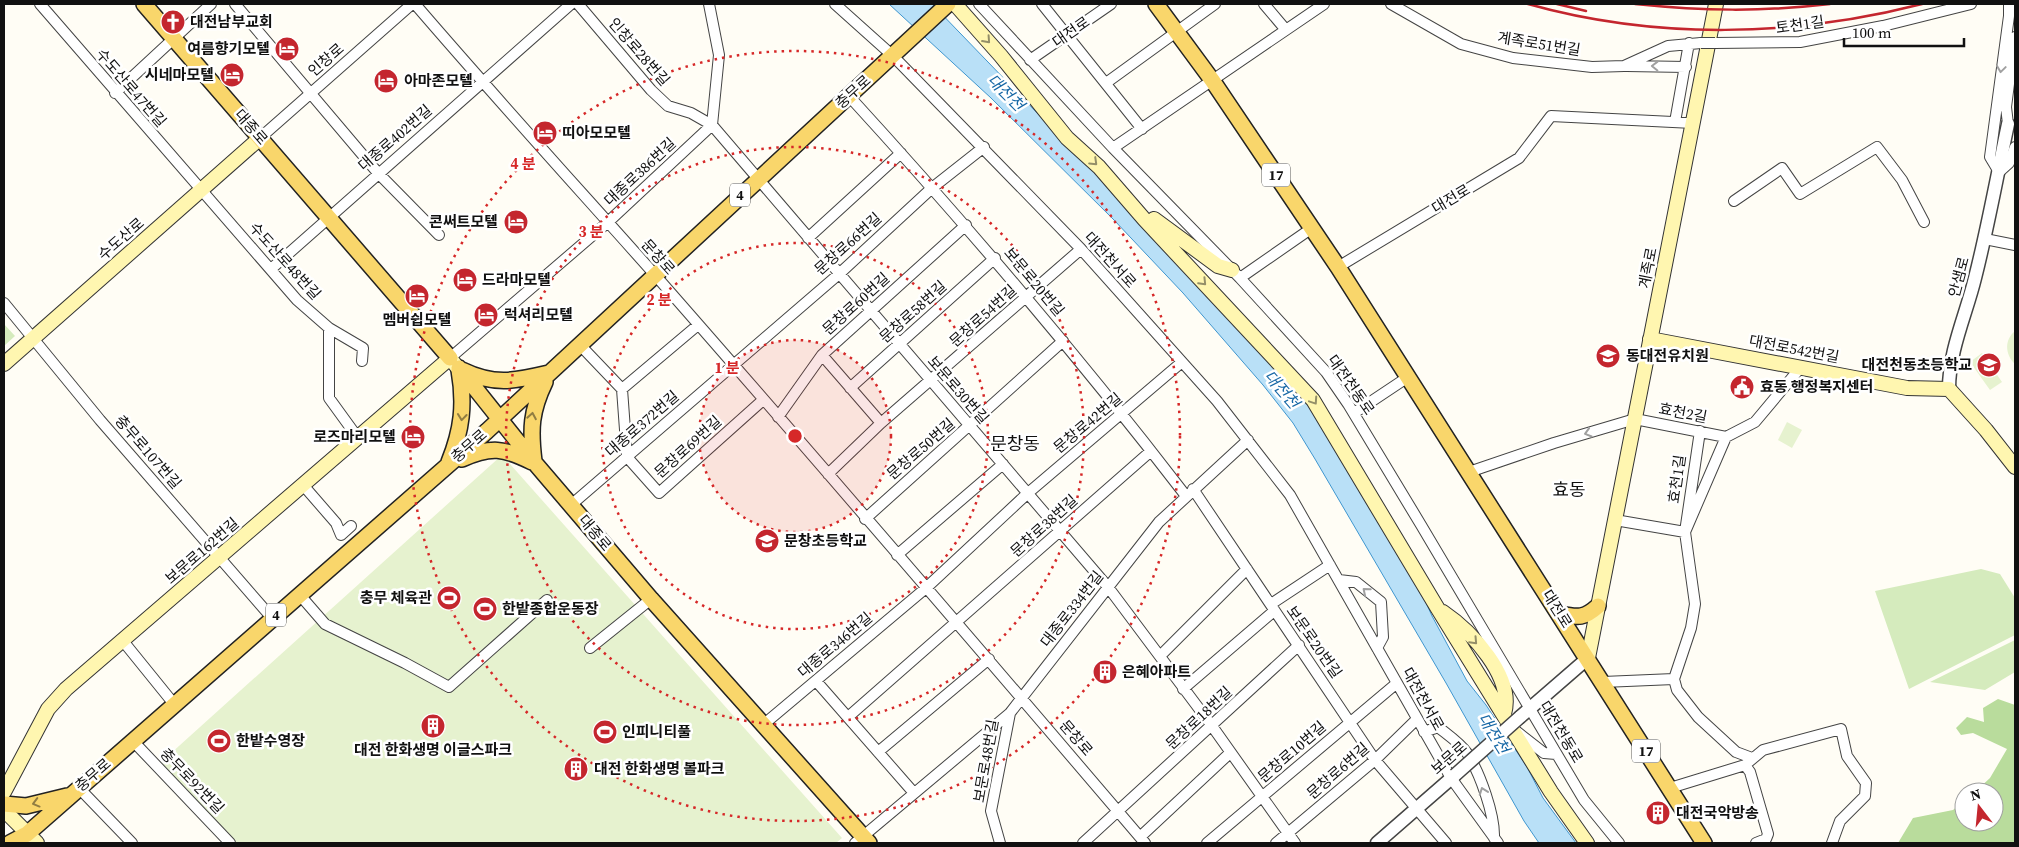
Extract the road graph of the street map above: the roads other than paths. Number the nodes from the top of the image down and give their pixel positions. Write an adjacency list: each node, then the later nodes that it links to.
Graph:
1 (40, 4): 36 (street, 수도산로47번길)
2 (144, 4): 27 (main road, 대종로)
3 (211, 4): 27 (street)
4 (235, 4): 37 (street)
5 (414, 4): 34 (street, 문창로); 37 (street, 인창로)
6 (571, 4): 34 (street, 대종로402번길)
7 (578, 4): 42 (street, 인창로28번길)
8 (710, 4): 42 (street)
9 (834, 4): 29 (street, 대전천서로)
10 (948, 4): 29 (main road, 충무로 / 4)
11 (955, 4): 55 (main road, one-way to 55)
12 (980, 4): 30 (street, 대전천동로)
13 (1042, 4): 25 (street)
14 (1111, 4): 25 (street, 대전로)
15 (1156, 4): 24 (main road, 대전로 / 17)
16 (1215, 4): 24 (street)
17 (1264, 4): 23 (street)
18 (1324, 4): 23 (street)
19 (1391, 4): 31 (street, 계족로51번길)
20 (1716, 4): 41 (main road, 계족로)
21 (1970, 4): 28 (street, 토천1길, bridge)
22 (2009, 4): 50 (street, one-way to 50)
23 (1286, 30): 33 (street)
24 (1176, 31): 33 (main road, 대전로 / 17); 35 (street)
25 (1067, 35): 30 (street, 대전로); 35 (street)
26 (2015, 37): 43 (street)
27 (174, 38): 36 (street); 45 (main road, 대종로)
28 (1689, 43): 31 (street, 계족로51번길); 32 (street)
29 (898, 52): 38 (main road, 충무로 / 4); 46 (street, 대전천서로)
30 (1030, 60): 48 (street, 대전천동로)
31 (1624, 66): 32 (street, one-way to 31)
32 (1686, 66): 40 (street)
33 (1212, 80): 44 (street); 61 (main road, 대전로 / 17)
34 (482, 82): 51 (street, 대종로402번길); 59 (street, 문창로)
35 (1106, 83): 44 (street)
36 (115, 93): 54 (street, 수도산로47번길)
37 (311, 93): 45 (street, 인창로); 51 (street)
38 (850, 96): 49 (street, 보문로20번길); 52 (main road, 충무로 / 4)
39 (2015, 109): 43 (street)
40 (1675, 122): 41 (street); 68 (street, 대전로)
41 (1693, 123): 79 (main road, 계족로)
42 (712, 124): 52 (street); 59 (street, 대종로386번길)
43 (2008, 124): 50 (street, 안샘로)
44 (1142, 129): 48 (street)
45 (260, 138): 54 (main road, 수도산로); 57 (main road, 대종로)
46 (984, 147): 53 (street, 문창로66번길); 66 (street, 대전천서로)
47 (2015, 147): 50 (street)
48 (1113, 148): 71 (street, 대전천동로)
49 (901, 153): 53 (street, 보문로20번길); 63 (street)
50 (1999, 172): 64 (street, 안샘로)
51 (378, 173): 57 (street, 대종로402번길); 62 (street)
52 (757, 179): 63 (street, 보문로30번길); 72 (main road, 충무로 / 4)
53 (932, 188): 60 (street, 보문로20번길); 70 (street, 문창로66번길)
54 (202, 190): 69 (street, 수도산로48번길); 78 (main road, 수도산로)
55 (1121, 194): 71 (main road); 137 (main road, one-way to 137)
56 (1734, 201): 58 (street)
57 (328, 217): 69 (street); 86 (main road, 대종로)
58 (1924, 222)
59 (607, 223): 72 (street, 문창로); 86 (street, 대종로386번길)
60 (966, 225): 67 (street, 보문로20번길); 75 (street, 문창로60번길)
61 (1312, 228): 68 (main road, 대전로 / 17); 71 (street)
62 (439, 235)
63 (808, 238): 70 (street, 보문로30번길)
64 (1985, 239): 65 (street); 94 (street, 안샘로)
65 (2015, 245)
66 (1081, 249): 73 (street, 문창로54번길); 85 (street, 대전천서로)
67 (995, 258): 73 (street, 보문로20번길); 82 (street, 문창로58번길)
68 (1338, 267): 91 (main road, 대전로 / 17)
69 (271, 269): 77 (street, 수도산로48번길)
70 (839, 274): 75 (street, 보문로30번길); 88 (street, 문창로66번길)
71 (1236, 274): 98 (street, 대전천동로)
72 (655, 275): 76 (street, 문창로); 81 (main road, 충무로 / 4)
73 (1027, 297): 80 (street, 보문로20번길); 92 (street, 문창로54번길)
74 (4, 303): 78 (street, 충무로107번길)
75 (870, 311): 82 (street, 보문로30번길); 83 (street, 문창로60번길)
76 (698, 326): 88 (street, 문창로); 95 (street)
77 (329, 328): 84 (street); 106 (street)
78 (34, 338): 87 (main road, 수도산로); 126 (street, 충무로107번길)
79 (1650, 339): 89 (main road, 대전로542번길); 101 (main road, 계족로)
80 (1063, 341): 97 (street, 보문로20번길); 103 (street, 문창로50번길)
81 (580, 345): 90 (main road, 충무로 / 4); 95 (street)
82 (899, 345): 92 (street, 보문로30번길); 93 (street, 문창로58번길)
83 (822, 355): 93 (street); 99 (street, 문창로60번길)
84 (362, 361)
85 (1182, 362): 97 (street, 문창로42번길); 107 (street, 대전천서로)
86 (454, 363): 90 (main road); 100 (main road, 대종로); 106 (main road, 보문로162번길); 112 (main road, one-way to 112)
87 (4, 364)
88 (732, 365): 96 (street, 문창로); 109 (street, 대종로372번길)
89 (1801, 367): 94 (main road, 대전로542번길); 105 (street)
90 (549, 373): 100 (main road, 충무로 / 4); 110 (main road, one-way to 90)
91 (1408, 377): 98 (street); 114 (main road, 대전로 / 17)
92 (931, 382): 102 (street, 문창로54번길); 103 (street, 보문로30번길)
93 (850, 388): 102 (street)
94 (1949, 389): 113 (main road)
95 (622, 390): 109 (street)
96 (763, 400): 99 (street, 문창로); 109 (street, 문창로69번길)
97 (1123, 414): 108 (street, 보문로20번길); 117 (street, 문창로42번길)
98 (1354, 414): 148 (street, 대전천동로)
99 (778, 417): 115 (street, 문창로)
100 (500, 418): 110 (main road, 대종로); 112 (main road, 충무로 / 4)
101 (1635, 419): 104 (street, 효천2길); 114 (street, one-way to 114); 121 (main road, 계족로)
102 (881, 423): 115 (street, 문창로54번길)
103 (970, 426): 111 (street, 보문로30번길); 120 (street, 문창로50번길)
104 (1700, 431): 105 (street, 효천2길); 124 (street, 효천1길)
105 (1726, 437): 124 (street)
106 (358, 438): 116 (main road, 보문로162번길)
107 (1248, 440): 118 (street, 대종로334번길); 127 (street, 대전천서로)
108 (1151, 451): 118 (street, 보문로20번길); 123 (street, 문창로38번길)
109 (628, 457): 119 (street, 대종로372번길)
110 (534, 462): 112 (main road); 119 (main road, 대종로)
111 (1003, 464): 117 (street, 보문로30번길); 125 (street)
112 (447, 466): 132 (main road, 충무로 / 4)
113 (2015, 467)
114 (1469, 472): 138 (main road, 대전로 / 17)
115 (828, 474): 120 (street, 문창로)
116 (303, 485): 122 (street); 126 (main road, 보문로162번길)
117 (1028, 493): 123 (street, 보문로30번길); 131 (street, 문창로42번길)
118 (1190, 493): 128 (street, 보문로20번길); 130 (street, 대종로334번길)
119 (571, 505): 133 (main road, 대종로)
120 (865, 518): 125 (street, 문창로)
121 (1615, 520): 124 (street); 135 (main road, 계족로)
122 (351, 526)
123 (1060, 531): 130 (street, 보문로30번길); 140 (street, 문창로38번길)
124 (1685, 532): 149 (street)
125 (897, 555): 131 (street, 문창로)
126 (219, 558): 139 (street, 충무로107번길); 141 (main road, 보문로162번길)
127 (1330, 565): 129 (street, 대전천서로); 136 (street)
128 (1248, 569): 136 (street, 보문로20번길); 145 (street)
129 (1339, 580): 144 (street, 대전천서로); 144 (street, one-way to 129)
130 (1108, 587): 145 (street, 보문로30번길); 154 (street, 대종로334번길)
131 (926, 588): 140 (street, 문창로); 150 (street, 대종로346번길)
132 (299, 594): 134 (street); 139 (main road, 충무로 / 4)
133 (651, 599): 143 (street); 162 (main road, 대종로)
134 (547, 600)
135 (1598, 606): 138 (main road); 146 (main road, 계족로)
136 (1273, 608): 142 (street, 보문로20번길); 153 (street)
137 (1438, 609): 148 (main road, one-way to 148); 157 (main road)
138 (1561, 614): 146 (main road, 대전로 / 17)
139 (272, 618): 155 (main road, 충무로 / 4)
140 (957, 623): 147 (street, 문창로); 158 (street)
141 (123, 641): 155 (street); 174 (main road, 보문로162번길)
142 (1299, 645): 161 (street, 보문로20번길); 163 (street, 문창로18번길)
143 (590, 648)
144 (1377, 648): 152 (street, 대전천서로)
145 (1161, 655): 153 (street, 보문로30번길)
146 (1588, 658): 151 (main road, 대전로 / 17); 159 (street, 보문로)
147 (989, 659): 154 (street, 문창로); 166 (street)
148 (1496, 660): 157 (main road); 159 (street, 대전천동로)
149 (1674, 679): 151 (street); 170 (street)
150 (816, 681): 158 (street); 162 (street, 대종로346번길)
151 (1603, 682): 172 (main road, 대전로 / 17)
152 (1397, 683): 160 (street, 대전천서로); 161 (street, 문창로10번길)
153 (1183, 689): 163 (street, 보문로30번길)
154 (1022, 697): 156 (street, 대종로334번길); 180 (street, 문창로)
155 (174, 704): 165 (main road, 충무로 / 4)
156 (1010, 713): 175 (street, 대종로334번길); 189 (street, 보문로48번길)
157 (1504, 714): 159 (main road)
158 (848, 717): 166 (street)
159 (1521, 718): 168 (street, 대전천동로); 168 (street); 171 (street, 보문로, bridge); 197 (main road)
160 (1417, 720): 164 (street, 대전천서로); 169 (street, 문창로6번길)
161 (1350, 721): 169 (street, 보문로20번길); 176 (street, 문창로10번길)
162 (763, 726): 185 (main road, 대종로)
163 (1212, 726): 167 (street, 보문로30번길); 180 (street, 문창로18번길)
164 (1424, 732): 171 (street, 대전천서로); 182 (street, one-way to 164)
165 (132, 740): 173 (main road, 충무로 / 4); 188 (street, 충무로92번길)
166 (878, 752): 175 (street)
167 (1230, 753): 176 (street, 보문로30번길); 184 (street, 문창로)
168 (1556, 754): 198 (street, 대전천동로)
169 (1375, 760): 178 (street, 보문로20번길); 181 (street, 문창로6번길)
170 (1748, 761): 172 (street); 200 (street); 201 (street)
171 (1453, 776): 178 (street, 보문로); 182 (street, 대전천서로)
172 (1670, 788): 199 (main road, 대전로 / 17)
173 (73, 791): 177 (main road, one-way to 177); 183 (main road, 충무로 / 4); 187 (street)
174 (4, 792)
175 (914, 793): 185 (street, 대종로334번길)
176 (1262, 797): 181 (street, 보문로30번길); 191 (street, 문창로10번길)
177 (4, 804)
178 (1416, 809): 194 (street, 보문로); 195 (street, 보문로20번길)
179 (4, 810): 183 (main road)
180 (1118, 812): 184 (street, 문창로); 190 (street, 문창로18번길)
181 (1288, 834): 192 (street, 문창로6번길); 193 (street, 보문로30번길)
182 (1495, 839): 196 (street)
183 (29, 840): 186 (main road, 충무로 / 4)
184 (1142, 840)
185 (862, 841)
186 (10, 843)
187 (132, 843)
188 (230, 843)
189 (1000, 843)
190 (1083, 843)
191 (1207, 843)
192 (1276, 843)
193 (1295, 843)
194 (1376, 843)
195 (1446, 843)
196 (1484, 843)
197 (1587, 843)
198 (1619, 843)
199 (1704, 843)
200 (1756, 843)
201 (1832, 843)

